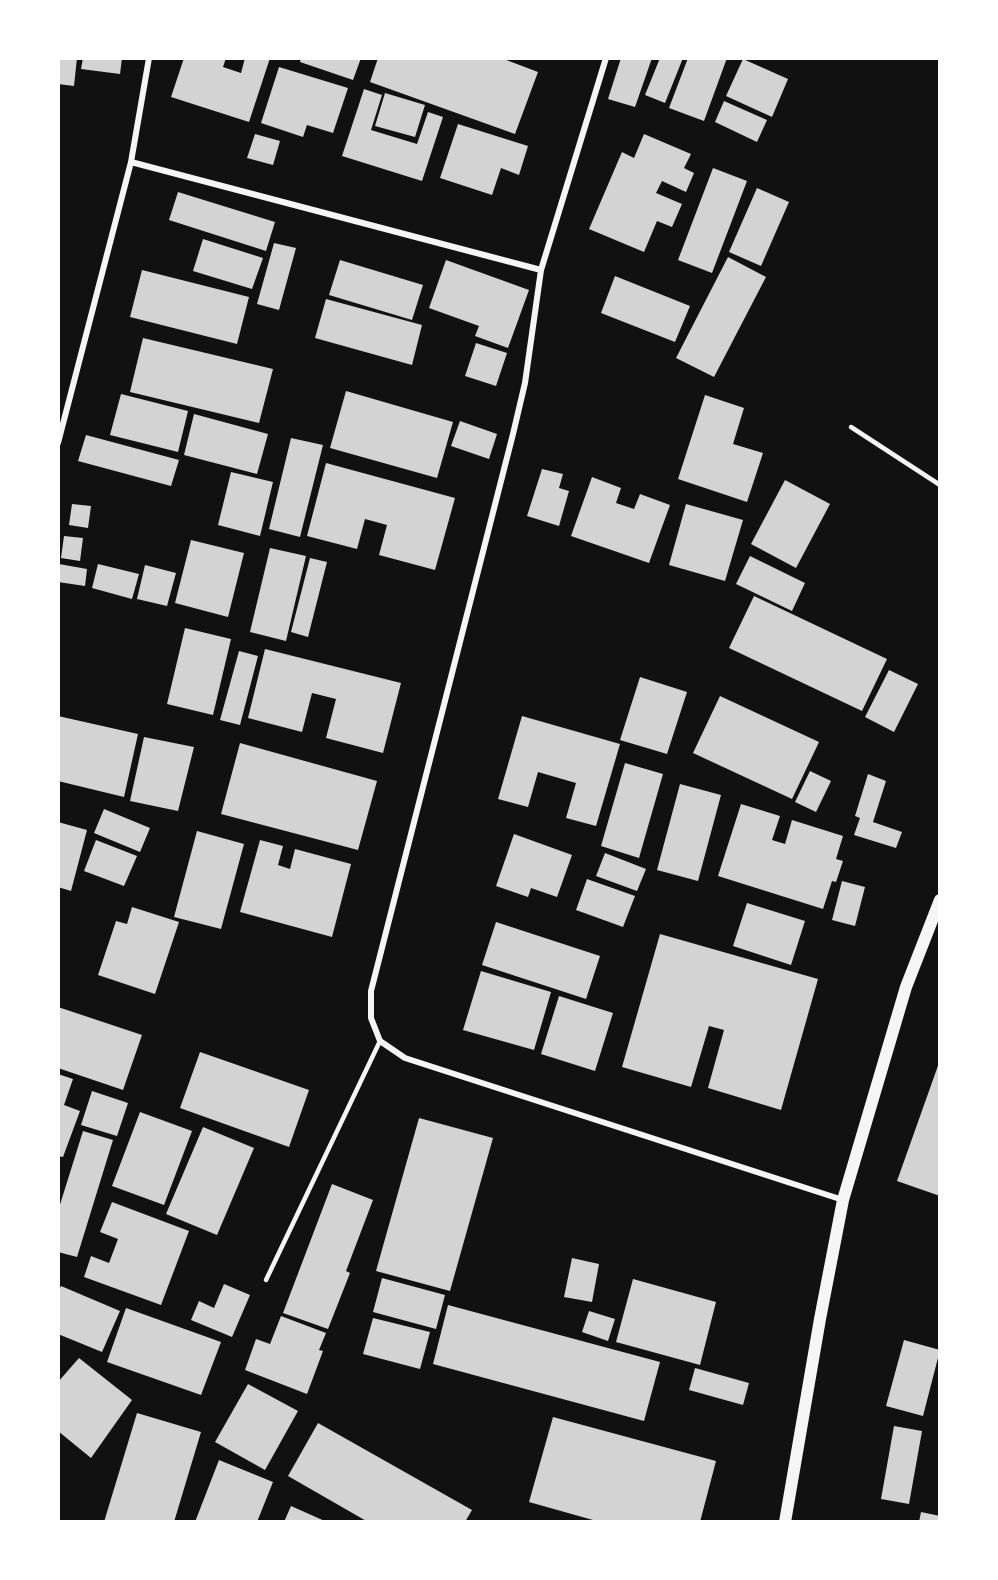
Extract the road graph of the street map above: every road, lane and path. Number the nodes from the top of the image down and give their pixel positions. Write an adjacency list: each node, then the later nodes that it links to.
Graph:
1 (149, 58): 3 (street)
2 (606, 58): 4 (street)
3 (131, 162): 4 (street); 6 (street)
4 (541, 270): 9 (street)
5 (851, 426): 7 (lane)
6 (58, 443)
7 (939, 485)
8 (939, 900): 10 (main road)
9 (380, 1041): 10 (street); 11 (lane)
10 (843, 1200): 12 (main road)
11 (266, 1280)
12 (785, 1521)

